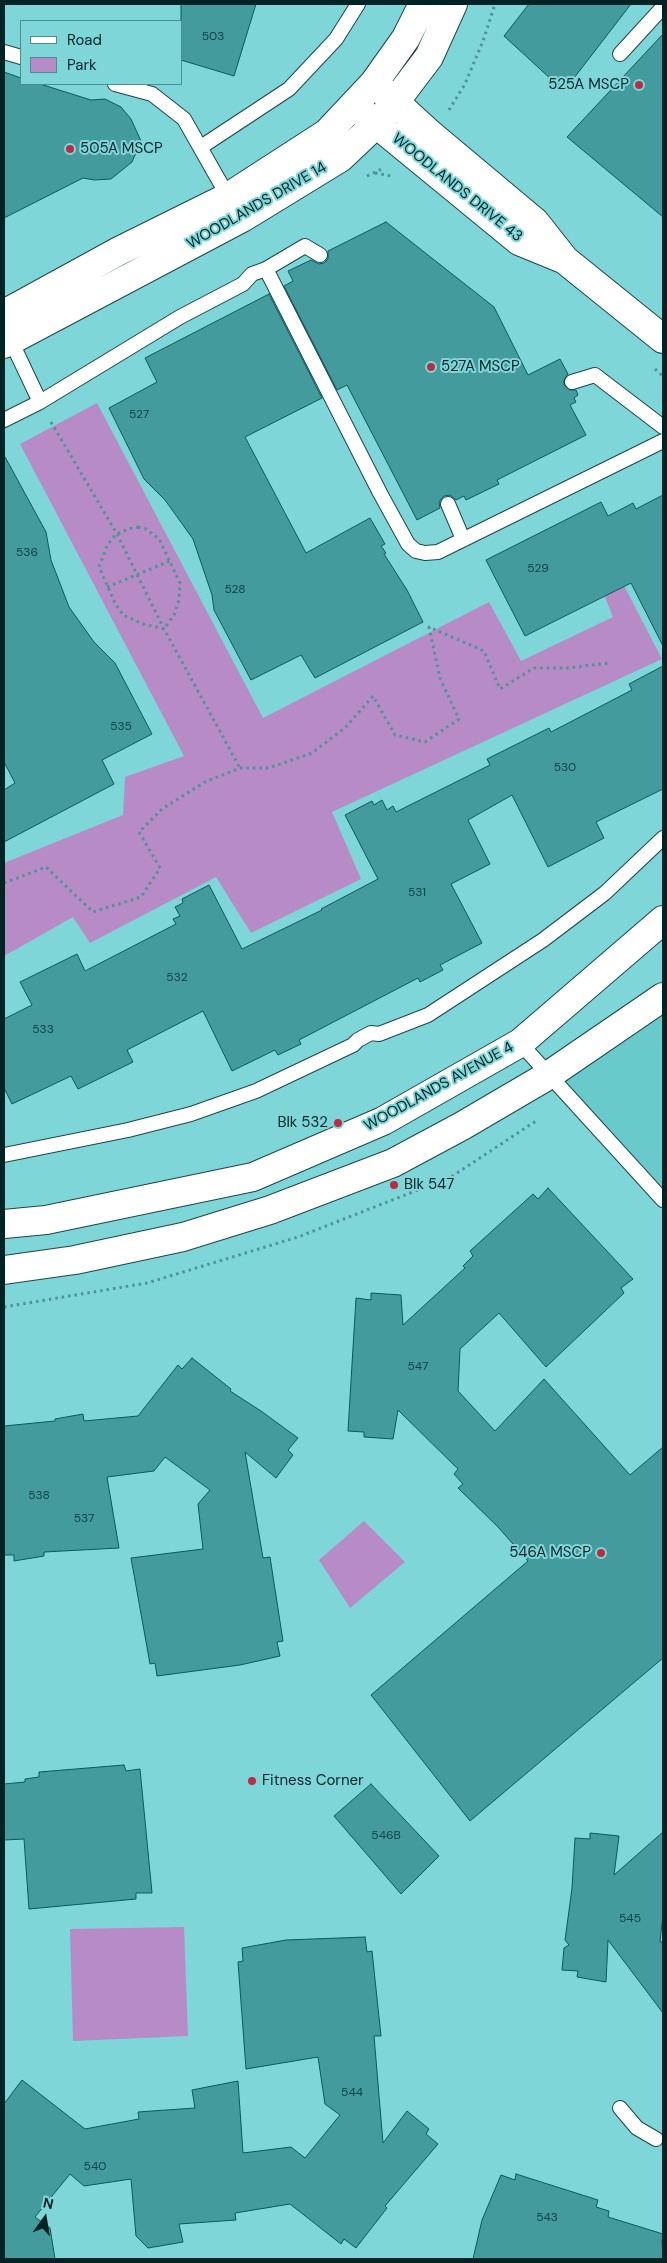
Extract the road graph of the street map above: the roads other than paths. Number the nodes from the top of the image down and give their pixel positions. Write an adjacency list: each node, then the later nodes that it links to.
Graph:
1 (358, 4): 13 (lane)
2 (423, 4): 8 (street, WOODLANDS DRIVE 14)
3 (453, 4): 10 (street, WOODLANDS DRIVE 14)
4 (663, 7): 6 (lane)
5 (4, 52): 7 (lane)
6 (620, 54)
7 (20, 57)
8 (374, 83): 10 (street, WOODLANDS DRIVE 43); 11 (street, WOODLANDS DRIVE 14)
9 (119, 85): 13 (lane)
10 (395, 102): 12 (street, WOODLANDS DRIVE 14); 16 (street, WOODLANDS DRIVE 43)
11 (354, 106): 12 (street, WOODLANDS DRIVE 43); 14 (street, WOODLANDS DRIVE 14)
12 (377, 123): 14 (street, WOODLANDS DRIVE 14); 16 (street, WOODLANDS DRIVE 43)
13 (201, 147): 14 (lane)
14 (235, 208): 18 (street, WOODLANDS DRIVE 14); 19 (street, WOODLANDS DRIVE 14)
15 (320, 255): 17 (lane)
16 (565, 260): 20 (street, WOODLANDS DRIVE 43)
17 (266, 269): 22 (lane); 27 (lane)
18 (4, 314)
19 (6, 337): 22 (lane)
20 (663, 339)
21 (572, 382): 24 (lane)
22 (40, 402): 23 (lane)
23 (4, 420)
24 (663, 427)
25 (663, 441): 27 (lane)
26 (448, 504): 27 (lane)
27 (463, 539)
28 (663, 838): 33 (lane)
29 (663, 920): 31 (street, WOODLANDS AVENUE 4)
30 (663, 997): 32 (street)
31 (520, 1043): 32 (lane); 35 (street, WOODLANDS AVENUE 4)
32 (549, 1075): 34 (lane); 36 (street)
33 (4, 1155)
34 (663, 1200)
35 (4, 1224)
36 (4, 1270)
37 (620, 2108): 38 (lane)
38 (656, 2139)

